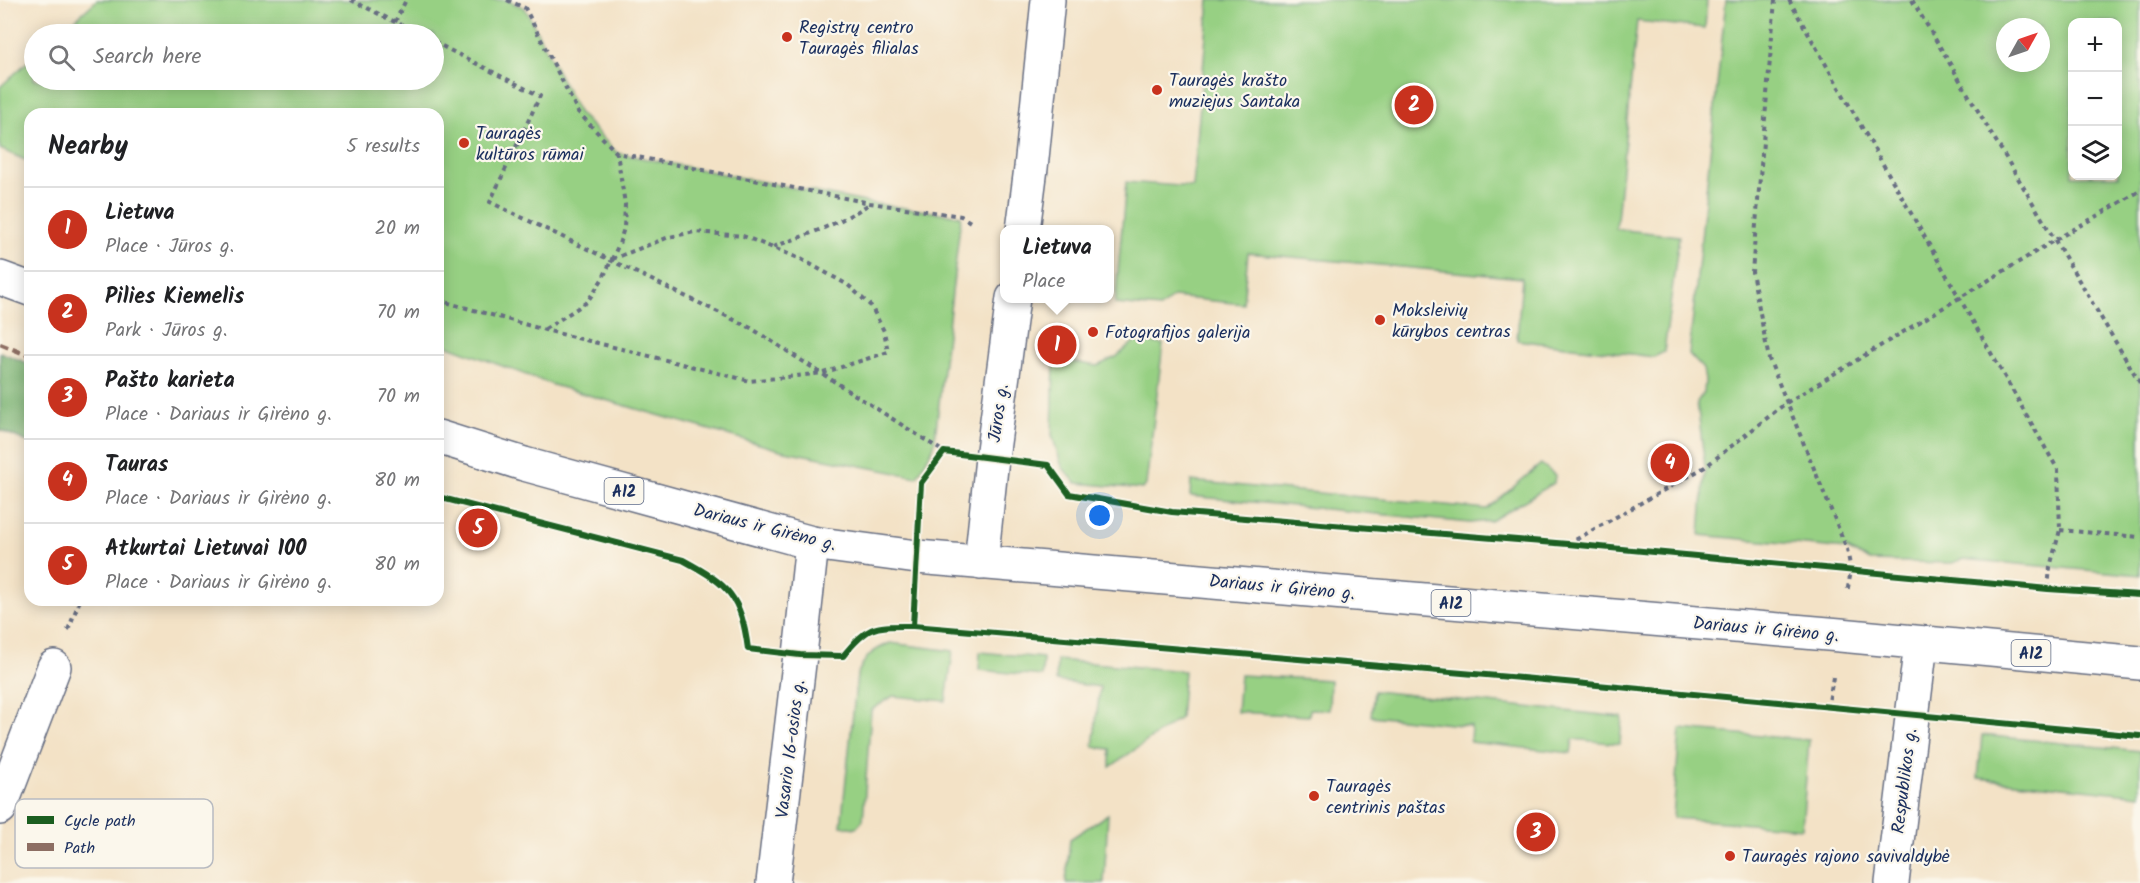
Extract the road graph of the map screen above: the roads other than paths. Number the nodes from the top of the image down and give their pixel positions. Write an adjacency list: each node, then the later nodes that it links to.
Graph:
1 (1048, 0): 2 (main road)
2 (1024, 225)
3 (0, 278): 4 (main road)
4 (24, 288)
5 (1012, 303): 8 (main road, Jūros g.)
6 (444, 439): 7 (main road, Dariaus ir Girėno g. / A12)
7 (812, 543): 8 (main road, Dariaus ir Girėno g. / A12); 13 (main road, Vasario 16-osios g.)
8 (981, 563): 9 (main road, Dariaus ir Girėno g. / A12)
9 (1921, 643): 10 (main road, Dariaus ir Girėno g. / A12); 14 (main road, Respublikos g.)
10 (2140, 663)
11 (54, 667): 12 (main road)
12 (0, 808)
13 (773, 883)
14 (1892, 883)

